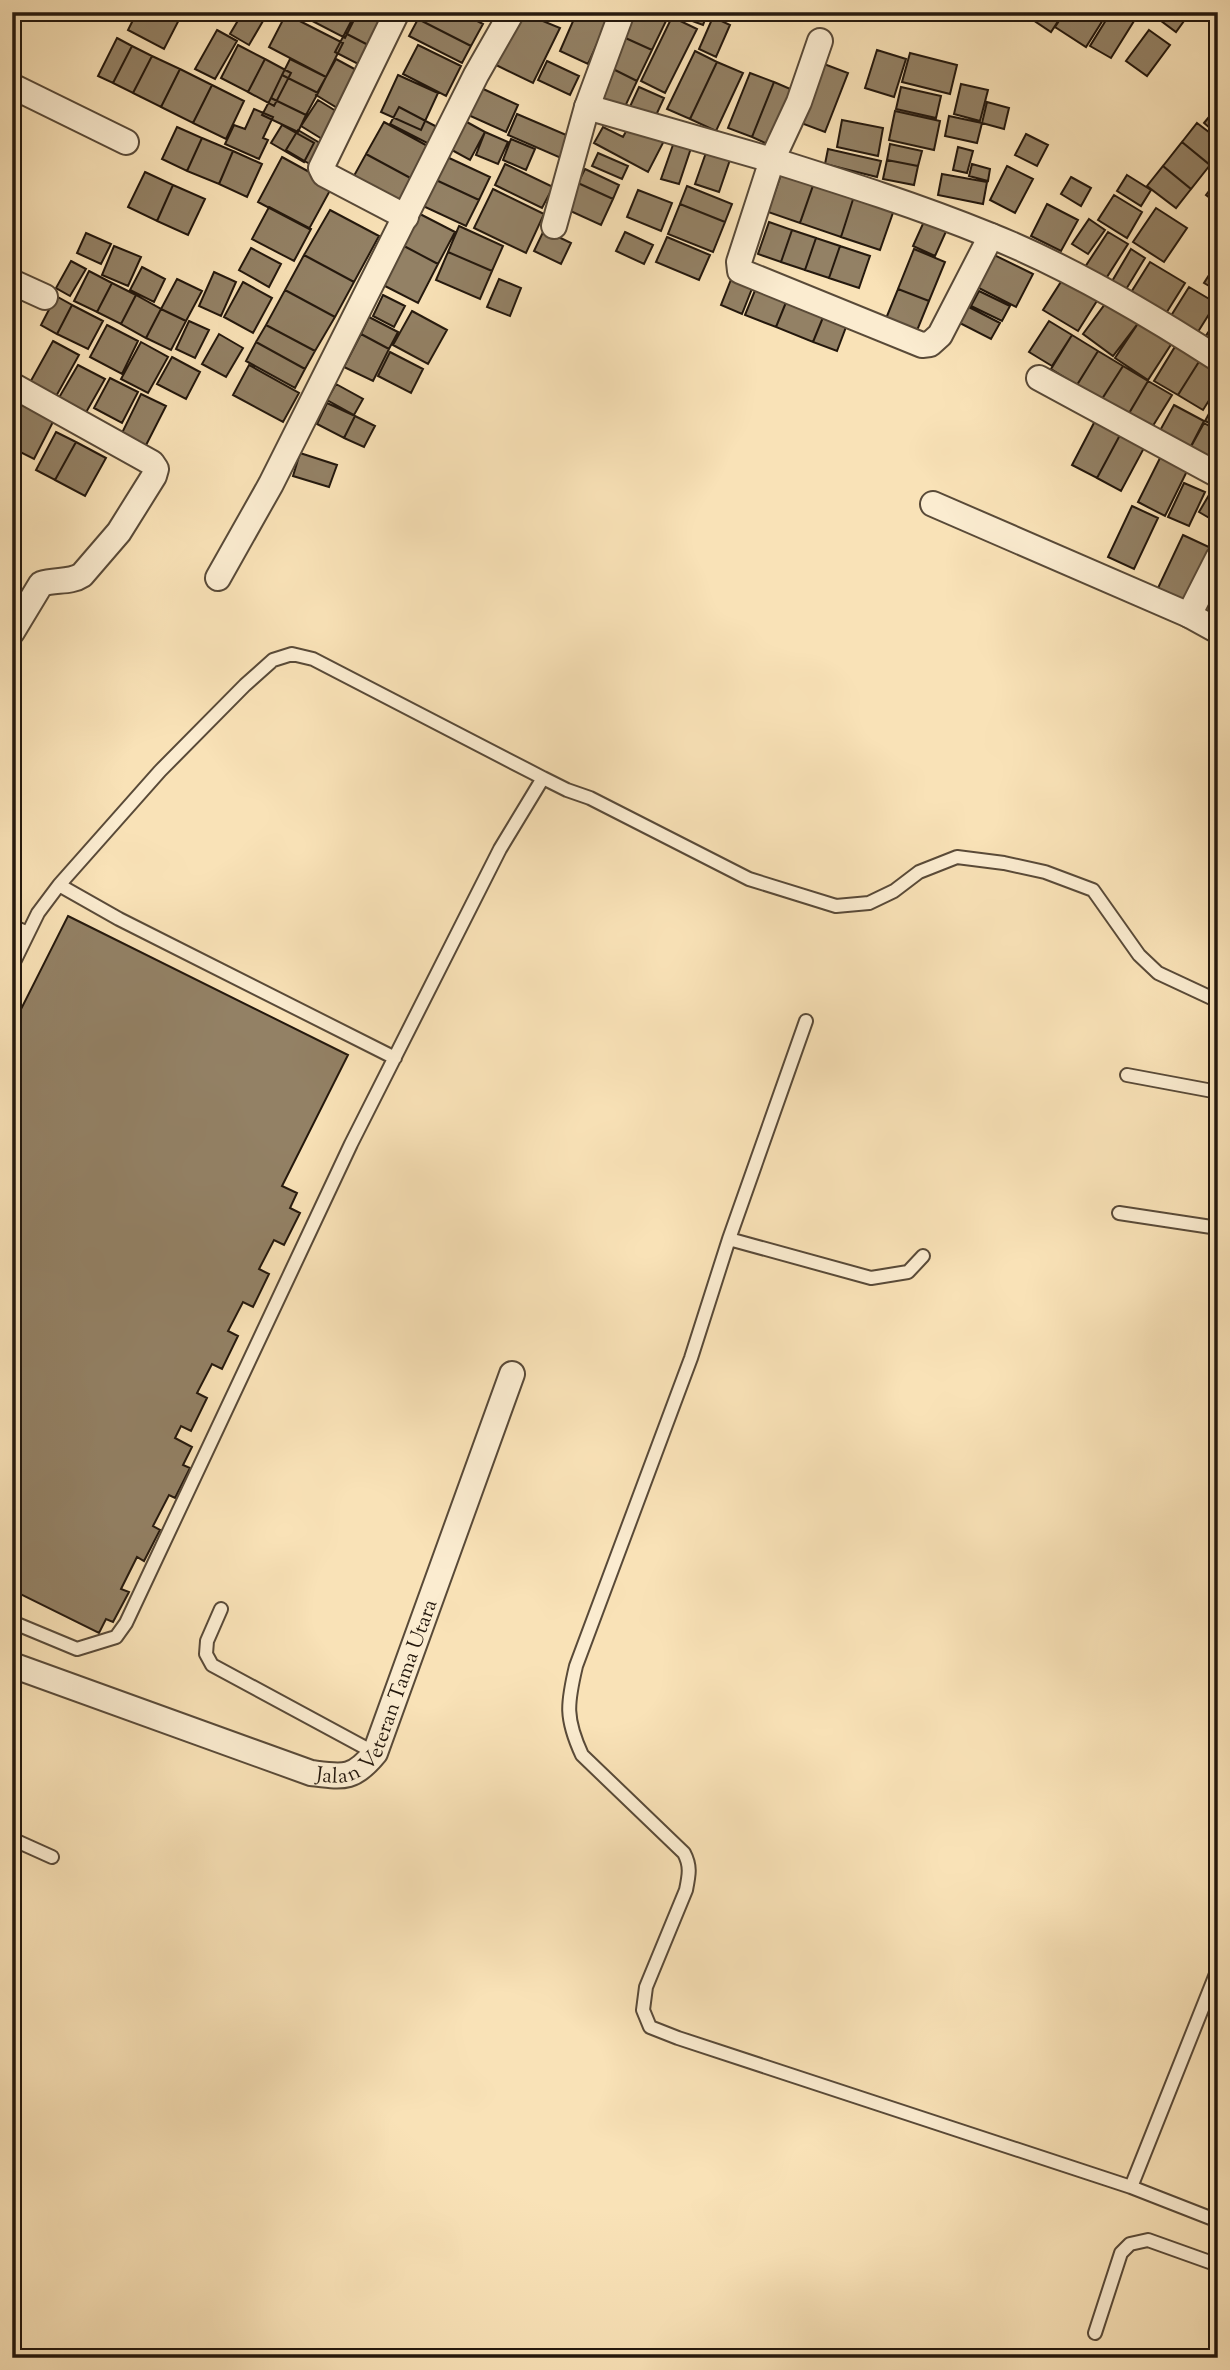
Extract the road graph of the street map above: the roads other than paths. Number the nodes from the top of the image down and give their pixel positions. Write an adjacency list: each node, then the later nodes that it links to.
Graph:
1 (397, 12): 9 (street)
2 (512, 12): 9 (street)
3 (622, 12): 6 (street)
4 (820, 41): 8 (street)
5 (12, 86): 7 (street)
6 (587, 107): 8 (street); 10 (street)
7 (126, 142)
8 (772, 160): 11 (street); 11 (street)
9 (407, 217): 20 (street)
10 (554, 226)
11 (991, 236): 14 (street)
12 (12, 282): 13 (street)
13 (45, 297)
14 (1218, 359)
15 (1039, 378): 17 (street)
16 (12, 386): 23 (street)
17 (1218, 475)
18 (933, 504): 21 (street)
19 (1218, 558): 21 (street)
20 (218, 578)
21 (1189, 615): 22 (street)
22 (1218, 631)
23 (12, 632)
24 (543, 778): 25 (lane); 29 (lane); 31 (lane)
25 (59, 885): 27 (lane); 31 (lane)
26 (12, 926): 27 (lane)
27 (28, 933): 28 (lane)
28 (12, 966)
29 (1218, 1001)
30 (806, 1021): 36 (lane)
31 (396, 1058): 40 (lane)
32 (1127, 1075): 33 (lane)
33 (1218, 1092)
34 (1119, 1213): 35 (lane)
35 (1218, 1228)
36 (729, 1238): 37 (lane); 46 (lane)
37 (923, 1256)
38 (512, 1374): 42 (street, Jalan Veteran Tama Utara)
39 (221, 1609): 42 (lane)
40 (12, 1622)
41 (12, 1665): 42 (street, Jalan Veteran Tama Utara)
42 (375, 1753)
43 (12, 1839): 44 (lane)
44 (52, 1857)
45 (1218, 1969): 46 (lane)
46 (1130, 2187): 47 (lane)
47 (1218, 2221)
48 (1218, 2265): 49 (lane)
49 (1096, 2333)

